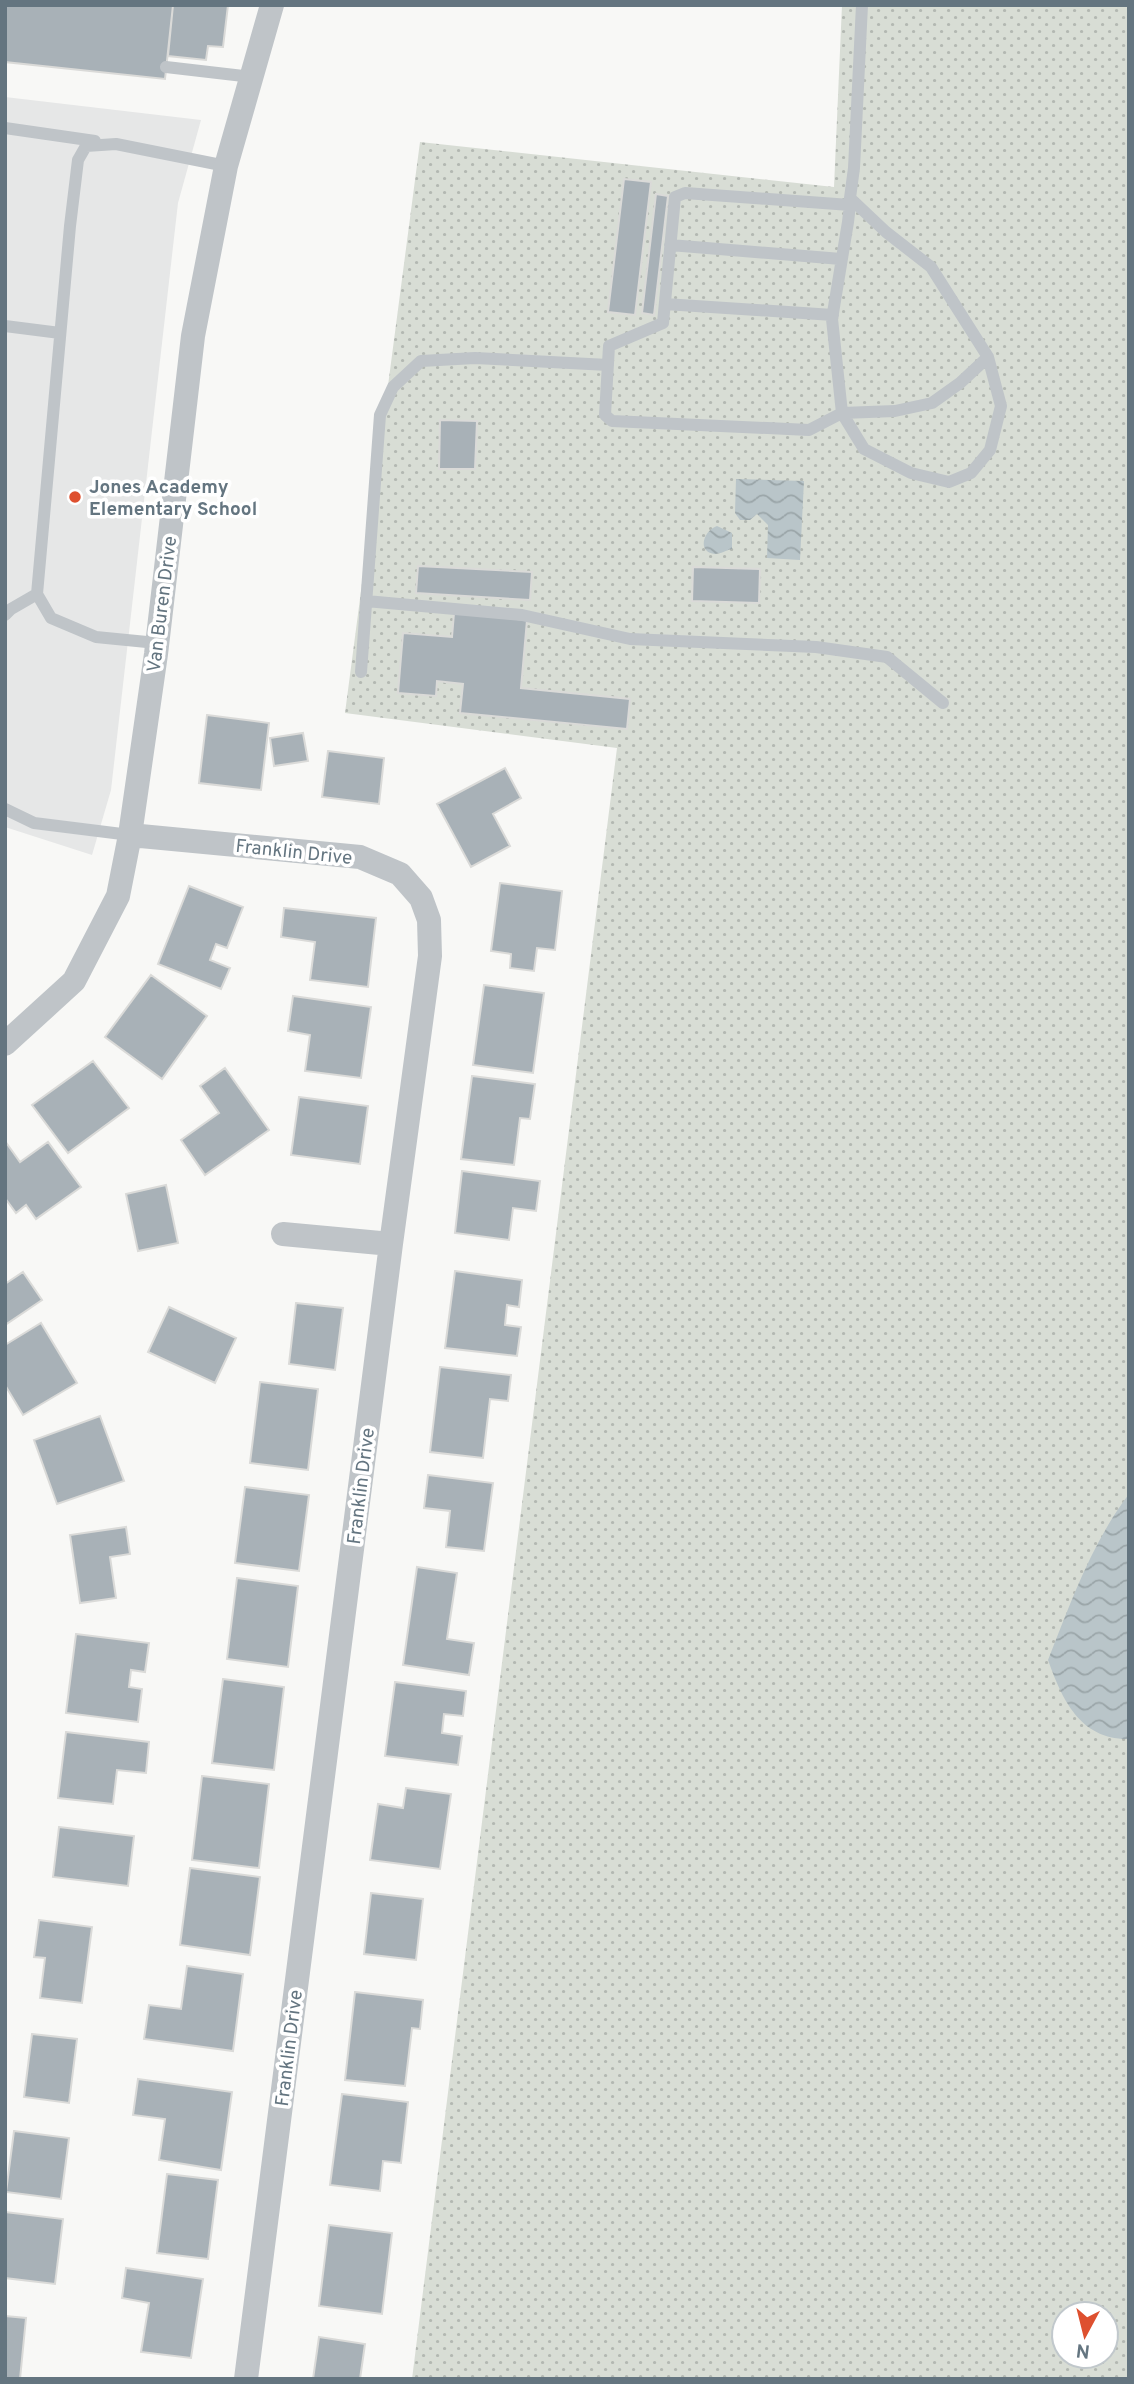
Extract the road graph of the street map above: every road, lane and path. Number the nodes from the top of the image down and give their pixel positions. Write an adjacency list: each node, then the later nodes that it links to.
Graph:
1 (272, 5): 4 (street, Van Buren Drive)
2 (862, 5): 8 (lane)
3 (166, 67): 4 (lane)
4 (252, 77): 7 (street, Van Buren Drive)
5 (5, 128): 6 (lane)
6 (113, 144): 7 (lane); 14 (lane)
7 (226, 166): 21 (street, Van Buren Drive)
8 (850, 202): 9 (lane); 10 (lane); 15 (lane)
9 (670, 245): 10 (lane); 11 (lane)
10 (841, 259): 12 (lane)
11 (665, 304): 12 (lane); 16 (lane)
12 (833, 315): 17 (lane)
13 (5, 326): 14 (lane)
14 (61, 333): 18 (lane)
15 (988, 357): 17 (lane); 17 (lane)
16 (608, 365): 17 (lane); 19 (lane)
17 (842, 413)
18 (37, 594): 20 (lane); 21 (lane)
19 (366, 601): 22 (lane); 23 (lane)
20 (5, 615)
21 (157, 643): 25 (street, Van Buren Drive)
22 (362, 672)
23 (943, 703)
24 (5, 809): 25 (lane)
25 (130, 835): 26 (street, Van Buren Drive); 28 (street, Franklin Drive)
26 (5, 1044)
27 (284, 1234): 28 (street)
28 (391, 1244): 29 (street, Franklin Drive)
29 (246, 2379)

